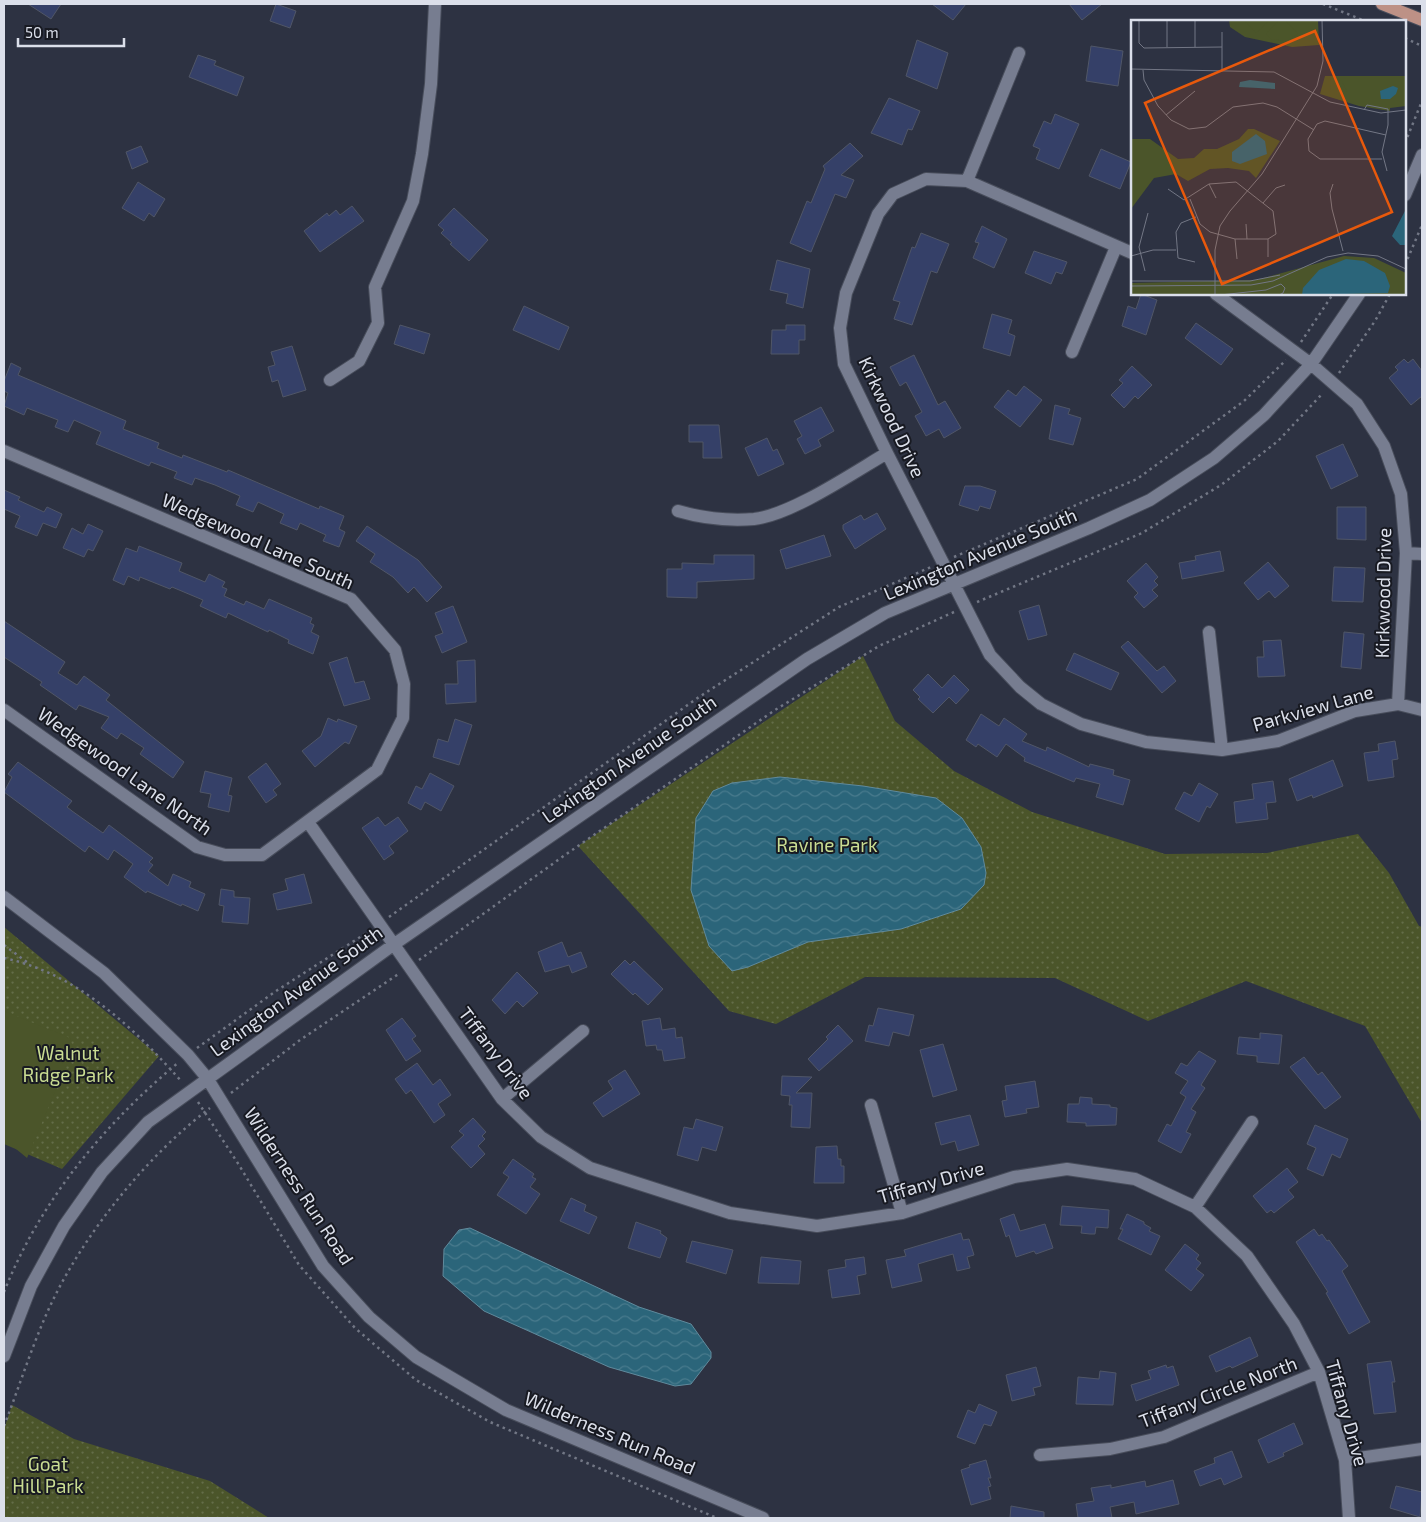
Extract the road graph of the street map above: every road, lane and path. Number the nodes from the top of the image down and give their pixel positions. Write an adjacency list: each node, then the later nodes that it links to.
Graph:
1 (435, 4): 23 (street)
2 (1323, 4): 4 (path)
3 (1382, 4): 5 (main road)
4 (1363, 20)
5 (1422, 20)
6 (1406, 38): 7 (path)
7 (1422, 46)
8 (1019, 53): 12 (street)
9 (1422, 100): 10 (path)
10 (1406, 140)
11 (1422, 155): 13 (street)
12 (967, 181): 15 (street, Kirkwood Drive); 26 (street, Kirkwood Drive)
13 (1406, 193)
14 (1422, 225): 17 (path)
15 (1116, 247): 16 (street, Kirkwood Drive); 21 (street)
16 (1131, 253)
17 (1406, 263)
18 (1217, 295): 22 (street, Kirkwood Drive)
19 (1357, 295): 22 (street, Lexington Avenue South)
20 (1389, 295): 24 (path)
21 (1072, 352)
22 (1311, 364): 24 (street, Kirkwood Drive); 30 (street, Lexington Avenue South)
23 (330, 380)
24 (1332, 383): 28 (street, Kirkwood Drive); 31 (path)
25 (4, 451): 37 (street, Wedgewood Lane South)
26 (887, 453): 27 (street); 30 (street, Kirkwood Drive)
27 (678, 511)
28 (1406, 553): 29 (street); 33 (street, Kirkwood Drive)
29 (1422, 554)
30 (954, 584): 31 (street, Parkview Lane); 40 (street, Lexington Avenue South)
31 (966, 607): 36 (street, Parkview Lane); 43 (path)
32 (1209, 632): 36 (street)
33 (1398, 704): 35 (street, Parkview Lane); 36 (street, Parkview Lane)
34 (4, 710): 37 (street, Wedgewood Lane North)
35 (1422, 710)
36 (1222, 750)
37 (308, 822): 40 (street, Tiffany Drive)
38 (4, 898): 45 (street, Wilderness Run Road)
39 (4, 945): 42 (path)
40 (393, 945): 43 (street, Tiffany Drive); 45 (street, Lexington Avenue South)
41 (4, 958): 42 (path)
42 (29, 964): 46 (path)
43 (409, 967): 47 (street, Tiffany Drive); 48 (path)
44 (583, 1031): 47 (street)
45 (207, 1078): 46 (street, Lexington Avenue South); 48 (street, Wilderness Run Road)
46 (190, 1091): 50 (path); 54 (street, Lexington Avenue South)
47 (502, 1098): 53 (street, Tiffany Drive)
48 (221, 1100): 50 (path); 61 (street, Wilderness Run Road)
49 (871, 1105): 53 (street)
50 (205, 1112): 56 (path); 60 (path)
51 (1252, 1122): 52 (street)
52 (1195, 1208): 53 (street, Tiffany Drive); 55 (street, Tiffany Drive)
53 (902, 1213)
54 (4, 1356)
55 (1319, 1372): 58 (street, Tiffany Circle North); 59 (street, Tiffany Drive)
56 (4, 1426)
57 (1422, 1449): 59 (street)
58 (1040, 1455)
59 (1344, 1460): 62 (street, Tiffany Drive)
60 (717, 1518)
61 (763, 1518)
62 (1350, 1518)

